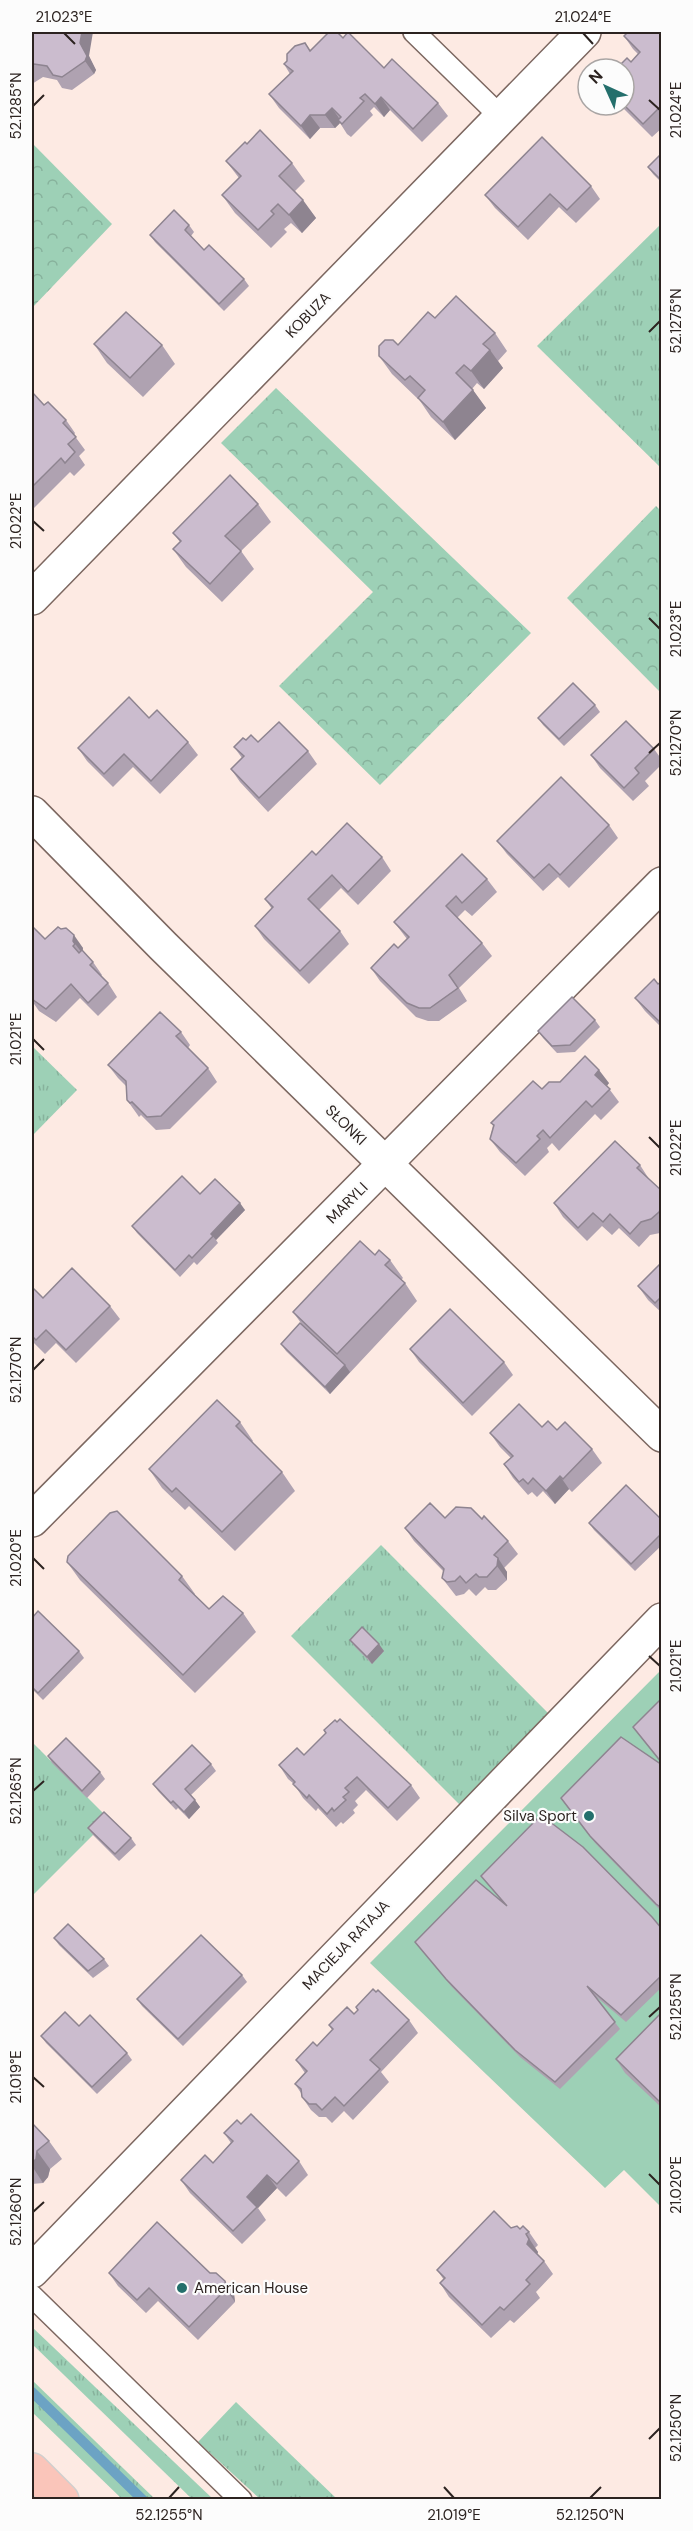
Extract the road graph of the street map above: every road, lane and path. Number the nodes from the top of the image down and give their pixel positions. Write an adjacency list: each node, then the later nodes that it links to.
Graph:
1 (414, 32): 3 (lane)
2 (584, 32): 3 (street, KOBUZA)
3 (501, 117): 4 (street, KOBUZA)
4 (32, 598)
5 (32, 813): 7 (street, SŁONKI)
6 (662, 884): 7 (street, MARYLI)
7 (387, 1164): 8 (street, SŁONKI); 9 (street, MARYLI)
8 (662, 1435)
9 (32, 1520)
10 (662, 1620): 11 (street, MACIEJA RATAJA)
11 (32, 2271)
12 (32, 2296): 15 (lane)
13 (32, 2470): 14 (main road)
14 (62, 2499)
15 (241, 2499)

